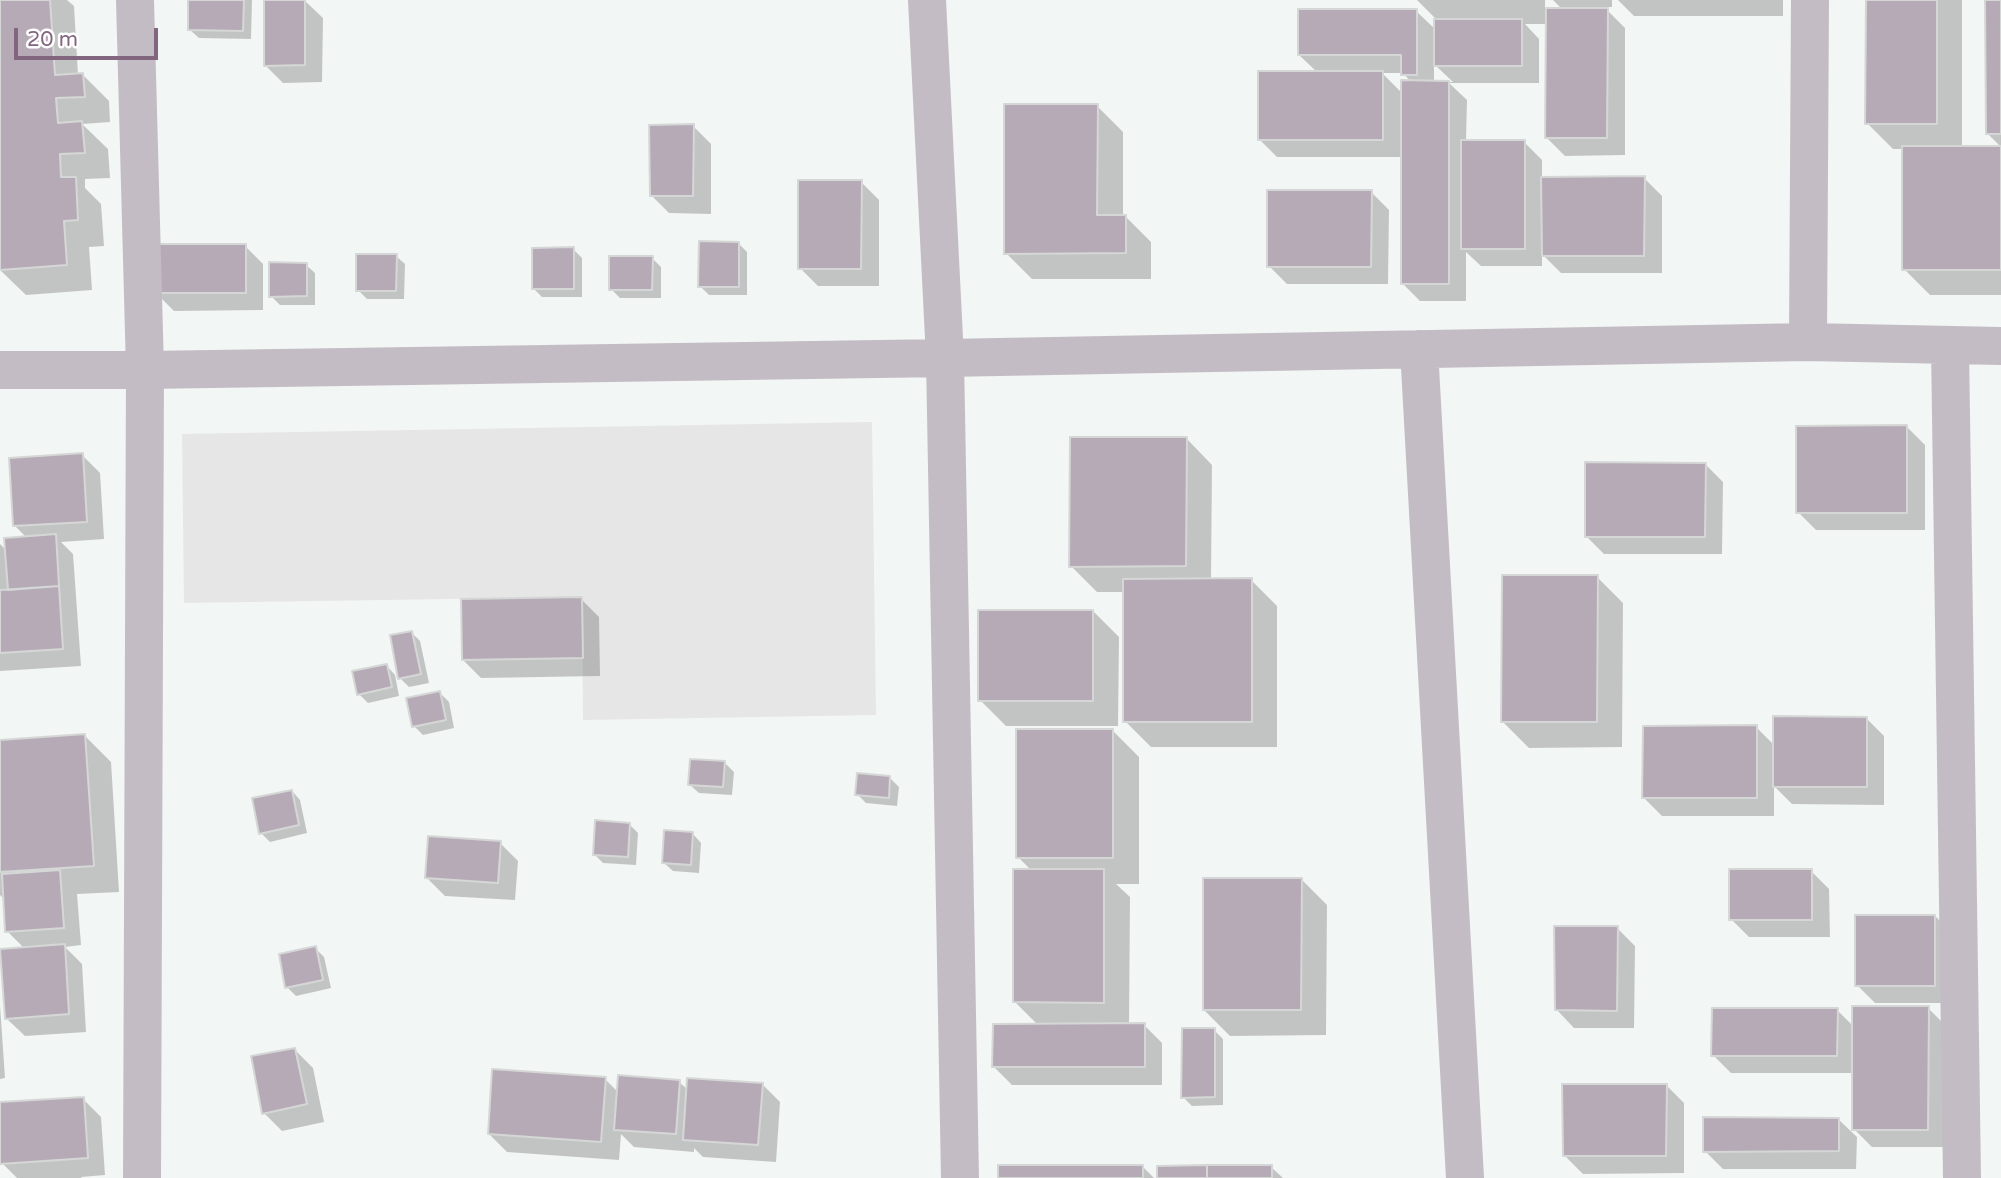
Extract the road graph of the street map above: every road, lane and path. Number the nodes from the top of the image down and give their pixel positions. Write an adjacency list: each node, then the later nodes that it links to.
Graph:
1 (135, 0): 10 (street)
2 (927, 0): 8 (street)
3 (1810, 0): 4 (street)
4 (1808, 342): 5 (street); 7 (street)
5 (1950, 346): 6 (street); 14 (street)
6 (2001, 346)
7 (1419, 349): 8 (street); 13 (street)
8 (945, 358): 10 (street); 12 (street)
9 (0, 370): 10 (street)
10 (145, 370): 11 (street)
11 (142, 1178)
12 (960, 1178)
13 (1465, 1178)
14 (1962, 1178)

